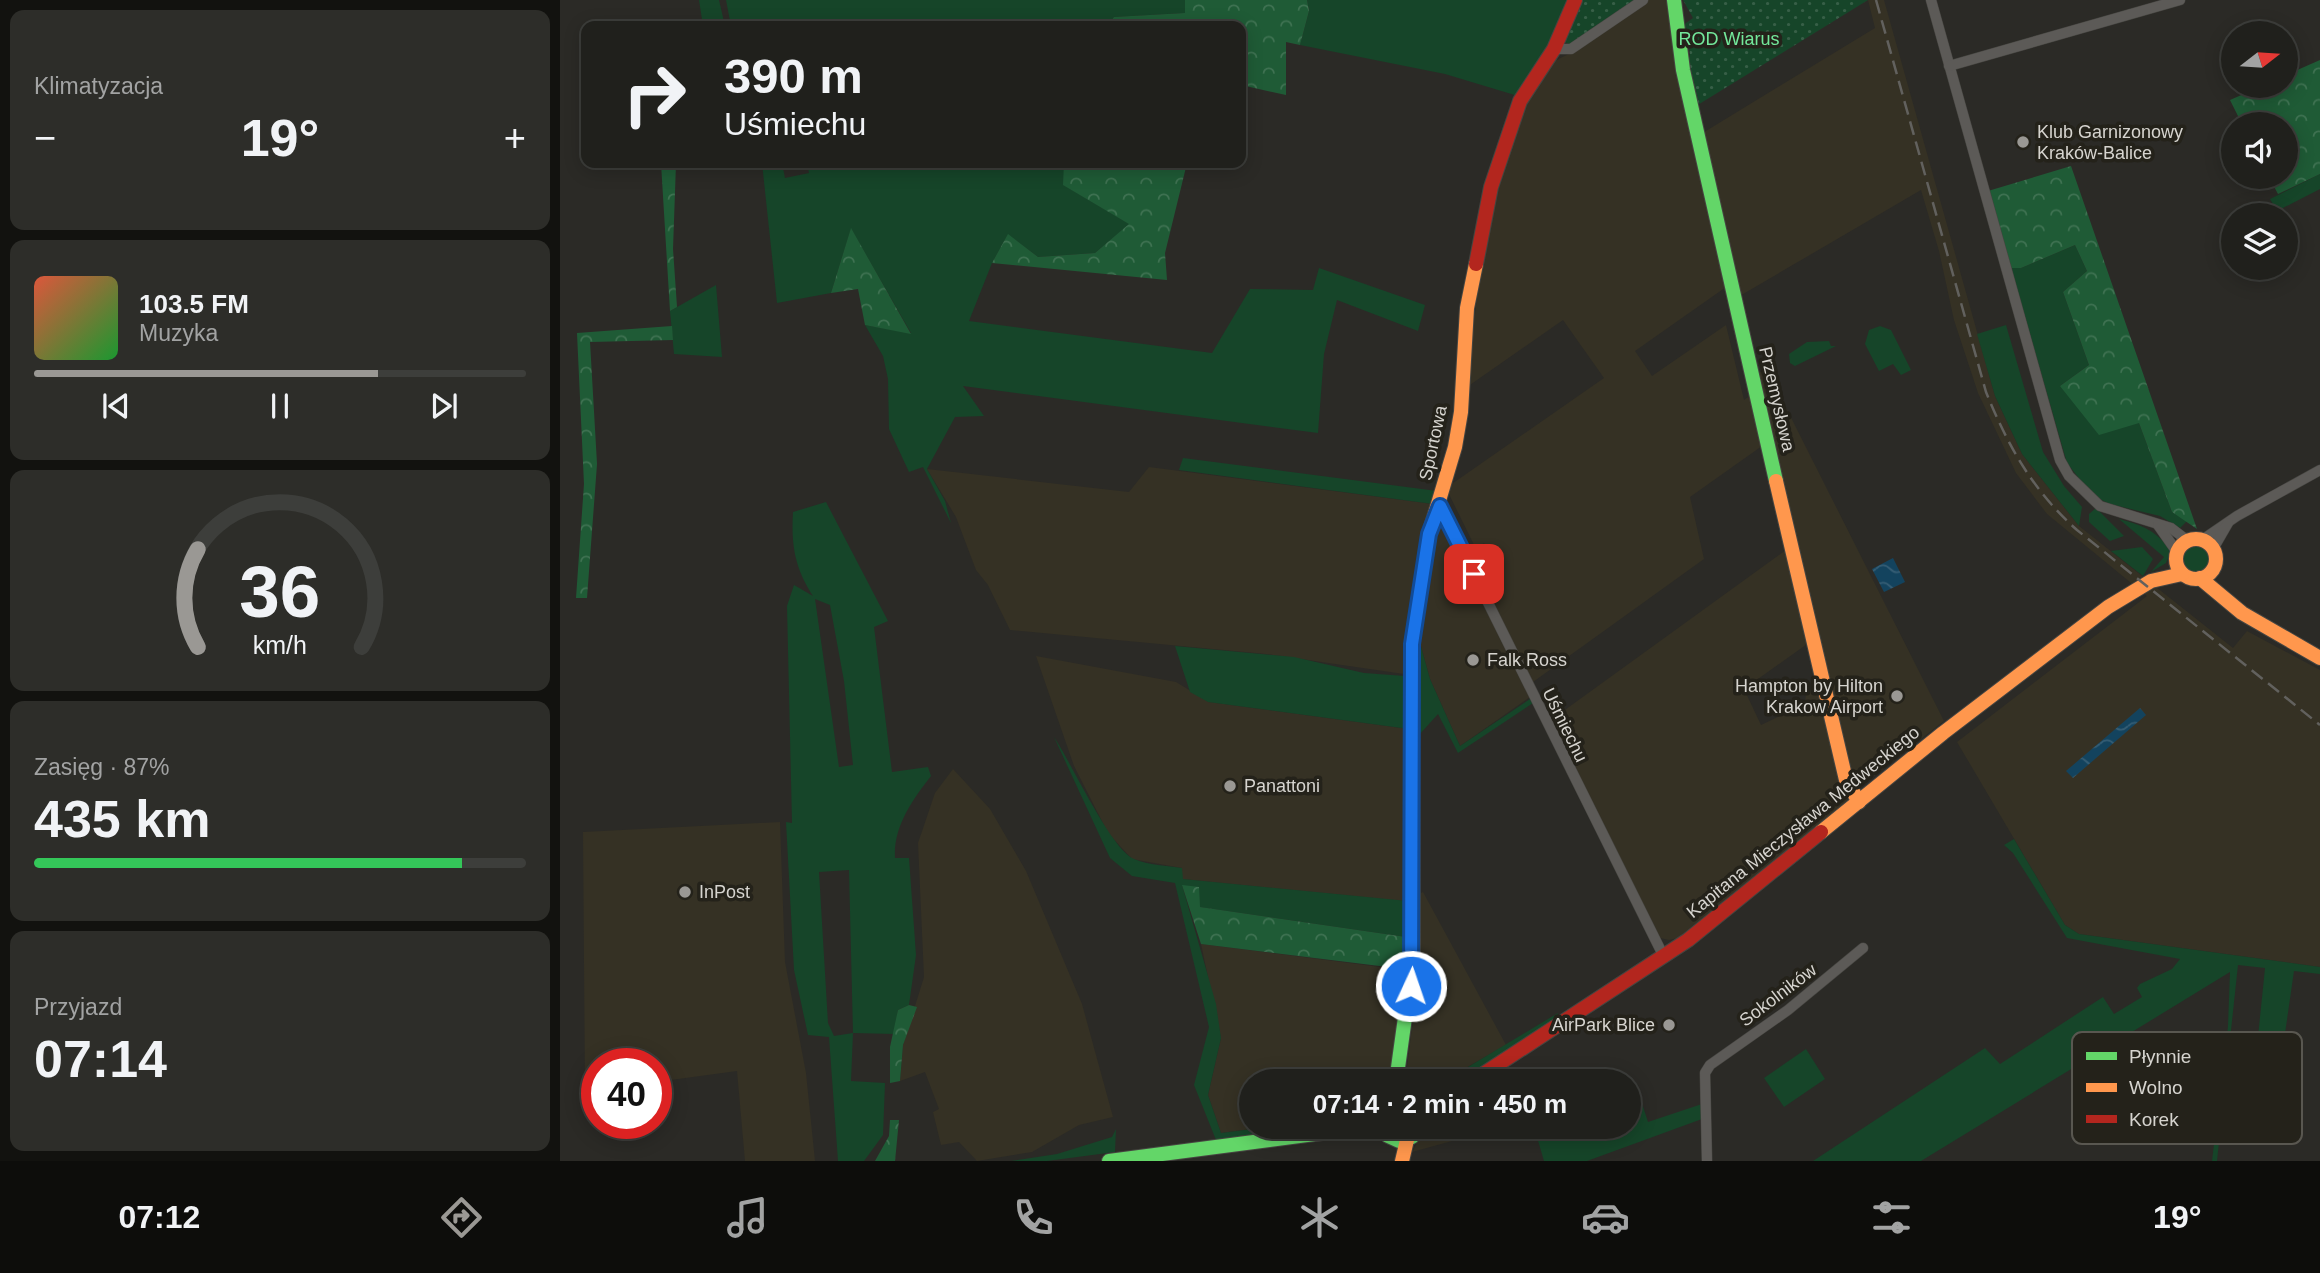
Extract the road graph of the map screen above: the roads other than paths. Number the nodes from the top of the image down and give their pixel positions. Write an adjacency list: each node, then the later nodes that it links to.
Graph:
1 (1575, 0): 6 (street, Sportowa)
2 (1643, 0): 6 (street)
3 (1674, 0): 13 (street, Przemysłowa)
4 (1931, 0): 7 (street)
5 (2180, 0): 7 (street)
6 (1554, 49): 9 (street, Sportowa)
7 (1949, 66): 10 (street)
8 (2320, 470): 10 (street)
9 (1440, 506): 15 (street, Uśmiechu); 16 (street, Sportowa)
10 (2190, 553): 11 (street); 11 (street); 13 (street, Kapitana Mieczysława Medweckiego)
11 (2206, 575): 12 (street)
12 (2320, 658)
13 (1859, 802): 15 (street, Kapitana Mieczysława Medweckiego)
14 (1863, 948): 25 (street, Sokolników)
15 (1664, 957): 17 (street, Kapitana Mieczysława Medweckiego)
16 (1397, 1069)
17 (1491, 1069)
18 (1279, 1139): 21 (street)
19 (1392, 1139): 23 (street)
20 (1394, 1139): 24 (street)
21 (1131, 1160): 22 (street)
22 (1108, 1161)
23 (1394, 1161)
24 (1402, 1161)
25 (1707, 1161)

